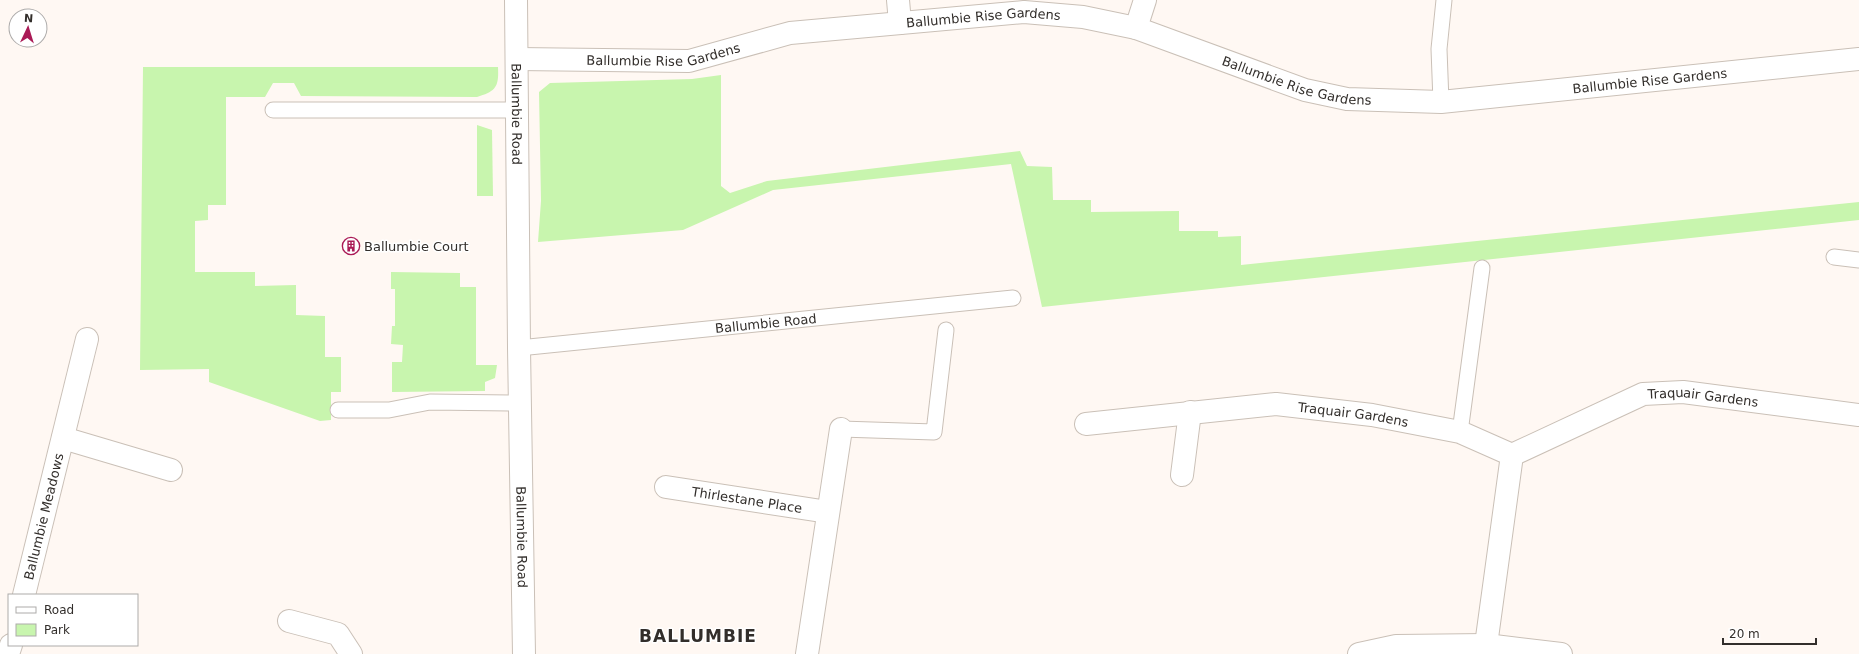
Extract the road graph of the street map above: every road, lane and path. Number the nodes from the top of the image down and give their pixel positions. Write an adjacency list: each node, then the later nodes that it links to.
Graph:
1 (516, 0): 7 (street, Ballumbie Road)
2 (898, 0): 5 (street)
3 (1145, 0): 6 (street)
4 (1444, 0): 9 (lane)
5 (900, 22): 6 (street, Ballumbie Rise Gardens); 7 (street, Ballumbie Rise Gardens)
6 (1136, 28): 9 (street, Ballumbie Rise Gardens)
7 (517, 59): 11 (street, Ballumbie Road)
8 (1859, 59): 9 (street, Ballumbie Rise Gardens)
9 (1441, 102)
10 (273, 110): 11 (lane)
11 (518, 110): 18 (street, Ballumbie Road)
12 (1834, 258): 13 (lane)
13 (1859, 260)
14 (1482, 268): 25 (lane)
15 (1013, 298): 18 (lane, Ballumbie Road)
16 (946, 330): 24 (lane)
17 (87, 339): 26 (street, Ballumbie Meadows)
18 (518, 348): 19 (street, Ballumbie Road)
19 (520, 403): 20 (lane); 36 (street, Ballumbie Road)
20 (338, 410)
21 (1190, 412): 23 (street, Traquair Gardens); 25 (street, Traquair Gardens); 29 (street)
22 (1859, 415): 27 (street, Traquair Gardens)
23 (1086, 424)
24 (840, 429): 31 (street)
25 (1460, 432): 27 (street, Traquair Gardens)
26 (63, 438): 28 (street, Ballumbie Meadows); 32 (street, Ballumbie Meadows)
27 (1512, 455): 34 (street)
28 (171, 470)
29 (1182, 475)
30 (666, 487): 31 (street, Thirlestane Place)
31 (828, 512): 37 (street)
32 (24, 594)
33 (289, 621): 35 (street)
34 (1486, 646): 38 (street); 39 (street)
35 (351, 654)
36 (524, 654)
37 (807, 654)
38 (1359, 654)
39 (1561, 654)

